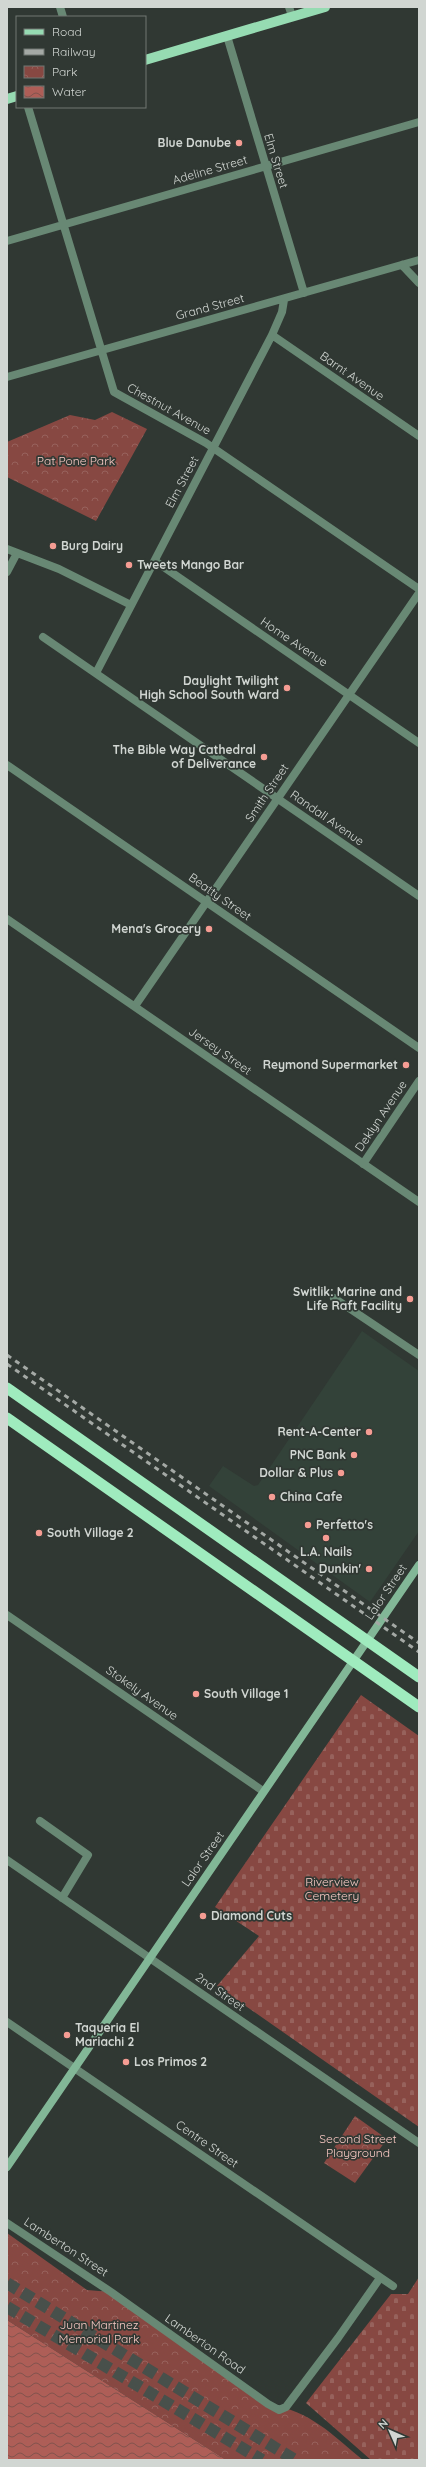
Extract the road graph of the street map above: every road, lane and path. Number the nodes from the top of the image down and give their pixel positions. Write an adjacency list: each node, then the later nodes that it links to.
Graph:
1 (325, 7): 2 (main road)
2 (291, 12): 3 (main road)
3 (227, 36): 4 (main road); 7 (street, Elm Street)
4 (146, 60)
5 (28, 108): 8 (street, Chestnut Avenue)
6 (419, 122): 7 (street, Adeline Street)
7 (266, 166): 8 (street, Adeline Street); 13 (street, Elm Street)
8 (62, 225): 9 (street, Adeline Street); 16 (street, Chestnut Avenue)
9 (7, 241)
10 (419, 260): 11 (street, Grand Street)
11 (402, 265): 12 (street); 13 (street, Grand Street)
12 (419, 283)
13 (304, 293): 14 (street, Grand Street)
14 (284, 300): 15 (street, Elm Street); 16 (street, Grand Street)
15 (272, 335): 18 (street, Barnt Avenue); 19 (street, Elm Street)
16 (100, 350): 17 (street, Grand Street); 19 (street, Chestnut Avenue)
17 (7, 377)
18 (419, 436)
19 (213, 448): 22 (street, Elm Street); 24 (street, Chestnut Avenue)
20 (7, 549): 21 (street)
21 (17, 553): 23 (street); 26 (street)
22 (155, 561): 26 (street, Elm Street); 29 (street, Home Avenue)
23 (7, 572)
24 (419, 589)
25 (419, 593): 29 (street, Smith Street)
26 (131, 605): 28 (street, Elm Street)
27 (44, 637): 28 (street, Randall Avenue)
28 (96, 673): 32 (street, Randall Avenue)
29 (350, 695): 30 (street, Home Avenue); 32 (street, Smith Street)
30 (419, 743)
31 (7, 765): 34 (street, Beatty Street)
32 (278, 798): 33 (street, Randall Avenue); 34 (street, Smith Street)
33 (419, 896)
34 (207, 902): 36 (street, Smith Street); 37 (street, Beatty Street)
35 (7, 919): 36 (street, Jersey Street)
36 (135, 1006): 39 (street, Jersey Street)
37 (419, 1048)
38 (419, 1081): 39 (street, Deklyn Avenue)
39 (363, 1164): 40 (street, Jersey Street)
40 (419, 1202)
41 (334, 1298): 42 (street)
42 (419, 1355)
43 (7, 1388): 47 (highway)
44 (7, 1418): 48 (highway)
45 (419, 1565): 47 (main road, Lalor Street)
46 (7, 1615): 51 (street, Stokely Avenue)
47 (368, 1641): 48 (main road, Lalor Street); 49 (highway)
48 (354, 1662): 50 (highway); 51 (main road, Lalor Street)
49 (419, 1677)
50 (419, 1707)
51 (263, 1792): 55 (main road, Lalor Street)
52 (40, 1821): 54 (street)
53 (7, 1860): 54 (street, 2nd Street)
54 (62, 1898): 55 (street, 2nd Street)
55 (149, 1957): 57 (main road, Lalor Street); 58 (street, 2nd Street)
56 (7, 2022): 57 (street, Centre Street)
57 (75, 2067): 59 (main road, Lalor Street); 61 (street, Centre Street)
58 (419, 2143)
59 (7, 2167)
60 (7, 2223): 63 (street, Lamberton Street)
61 (380, 2278): 62 (street, Centre Street); 63 (street, Lamberton Road)
62 (393, 2286)
63 (111, 2292)

